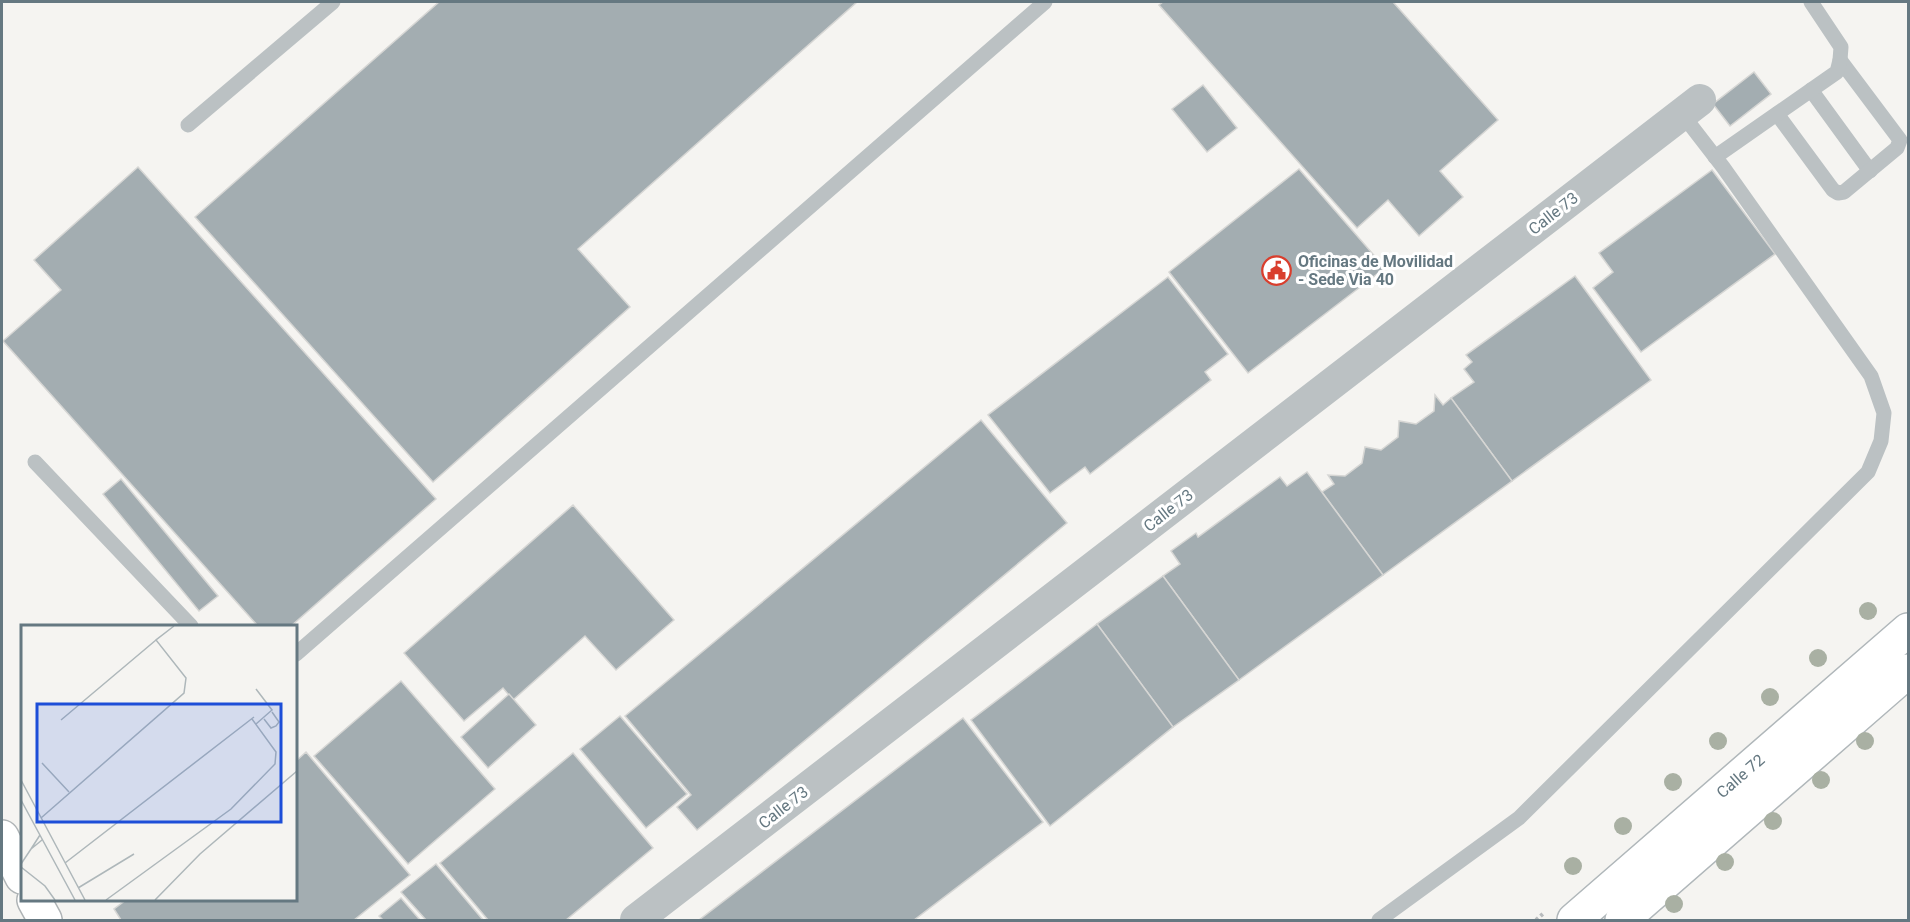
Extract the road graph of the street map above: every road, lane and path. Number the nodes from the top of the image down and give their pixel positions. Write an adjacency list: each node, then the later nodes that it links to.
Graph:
1 (333, 2): 8 (lane)
2 (1045, 2): 14 (lane)
3 (1811, 2): 4 (lane)
4 (1840, 60): 5 (lane); 10 (lane)
5 (1811, 90): 7 (lane); 10 (lane)
6 (1691, 107): 9 (lane); 20 (street, Calle 73)
7 (1777, 114): 9 (lane); 10 (lane)
8 (188, 124)
9 (1715, 157): 21 (lane)
10 (1870, 171)
11 (35, 462): 12 (lane)
12 (189, 625)
13 (1908, 630): 22 (main road, Calle 72)
14 (297, 653)
15 (1908, 671): 23 (main road, Calle 72)
16 (2, 837): 17 (main road)
17 (21, 875)
18 (35, 901): 19 (main road)
19 (45, 921)
20 (636, 921)
21 (1379, 921)
22 (1574, 921)
23 (1622, 921)

